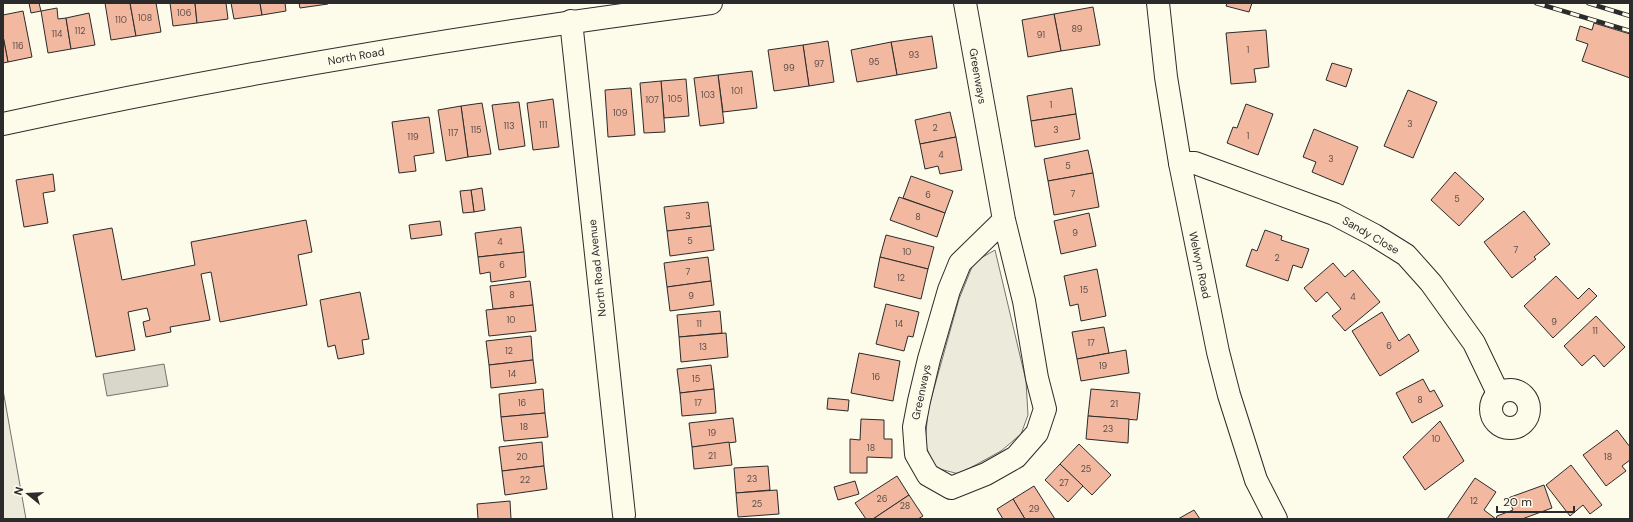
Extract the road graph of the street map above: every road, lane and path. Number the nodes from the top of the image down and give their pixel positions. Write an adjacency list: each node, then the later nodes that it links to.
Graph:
1 (710, 3): 4 (street, North Road)
2 (965, 3): 7 (street, Greenways)
3 (1158, 3): 6 (street, Welwyn Road)
4 (571, 21): 5 (street, North Road); 9 (street, North Road Avenue)
5 (3, 124)
6 (1180, 163): 8 (street, Sandy Close); 10 (street, Welwyn Road)
7 (1004, 220): 7 (street, Greenways)
8 (1498, 393)
9 (624, 515)
10 (1276, 519)

